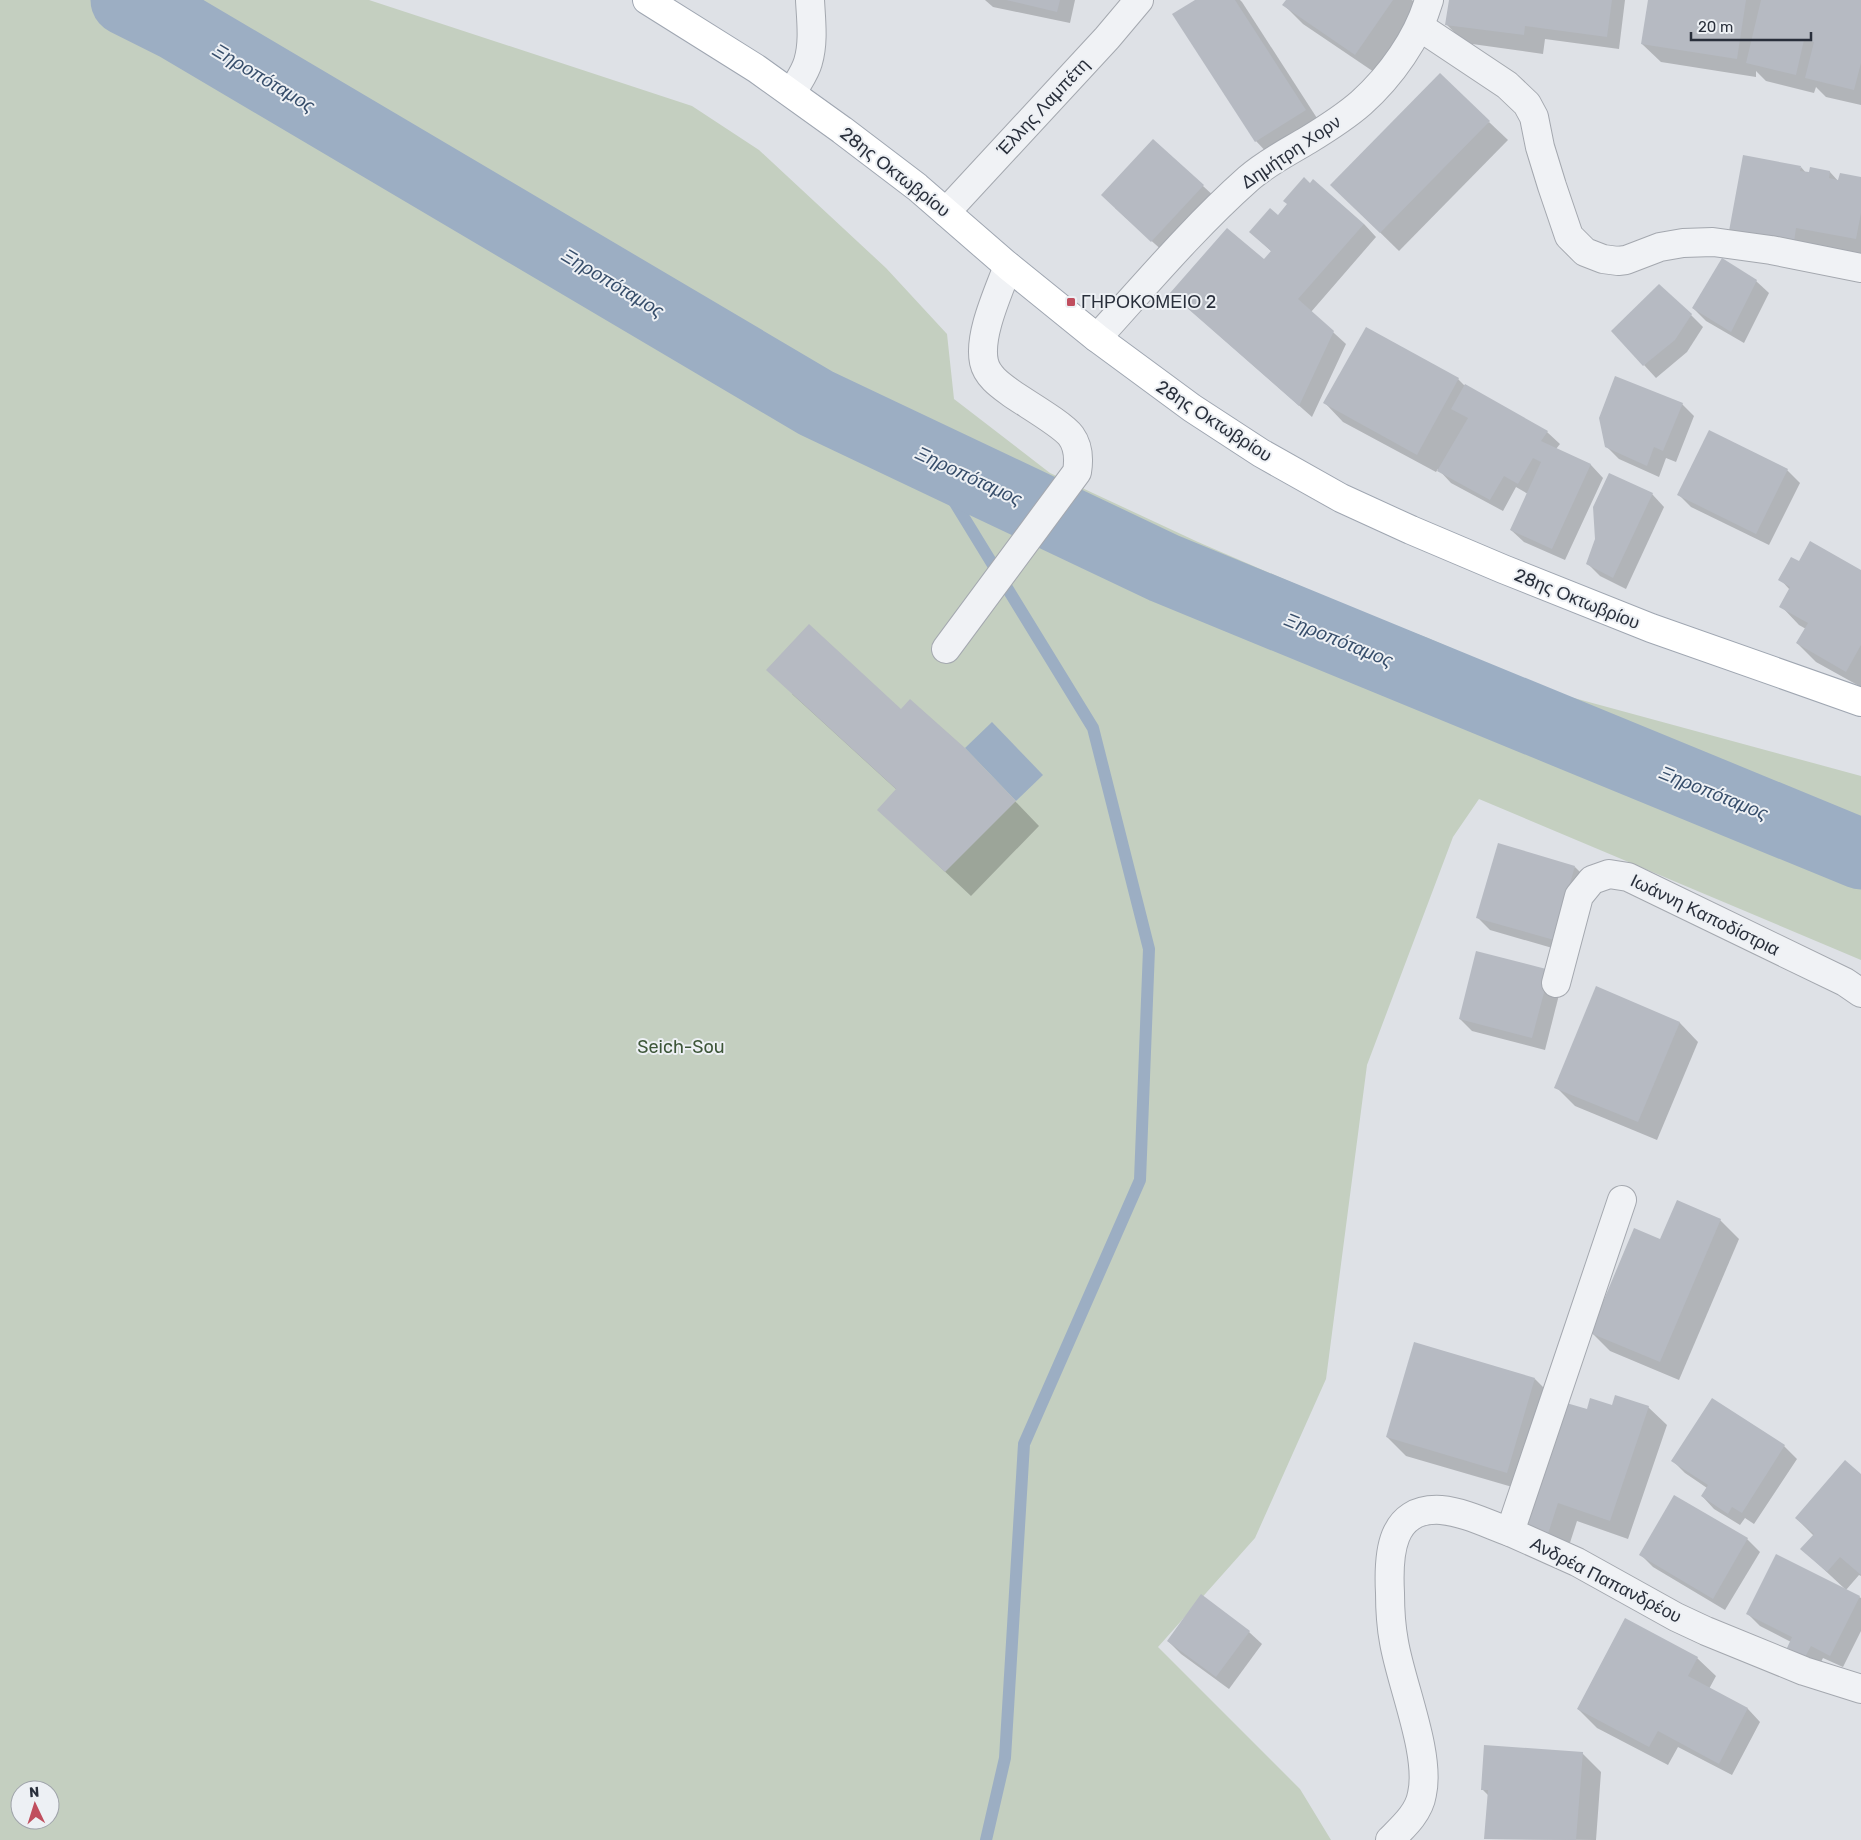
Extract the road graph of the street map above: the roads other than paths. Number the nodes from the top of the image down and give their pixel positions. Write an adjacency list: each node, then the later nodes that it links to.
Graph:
1 (647, 0): 6 (main road, 28ης Οκτωβρίου)
2 (810, 0): 6 (street)
3 (1139, 0): 7 (street, Έλλης Λαμπέτη)
4 (1429, 0): 5 (street, Δημήτρη Χορν)
5 (1420, 27): 9 (street); 10 (street, Δημήτρη Χορν)
6 (792, 93): 7 (main road, 28ης Οκτωβρίου)
7 (946, 212): 8 (main road, 28ης Οκτωβρίου)
8 (1008, 266): 10 (main road, 28ης Οκτωβρίου); 11 (street)
9 (1861, 268)
10 (1097, 338): 12 (main road, 28ης Οκτωβρίου)
11 (946, 649)
12 (1861, 702)
13 (1556, 983): 14 (street, Ιωάννη Καποδίστρια)
14 (1861, 993)
15 (1622, 1200): 16 (street, Ανδρέα Παπανδρέου)
16 (1510, 1532): 17 (street, Ανδρέα Παπανδρέου); 18 (street)
17 (1861, 1689)
18 (1390, 1840)

